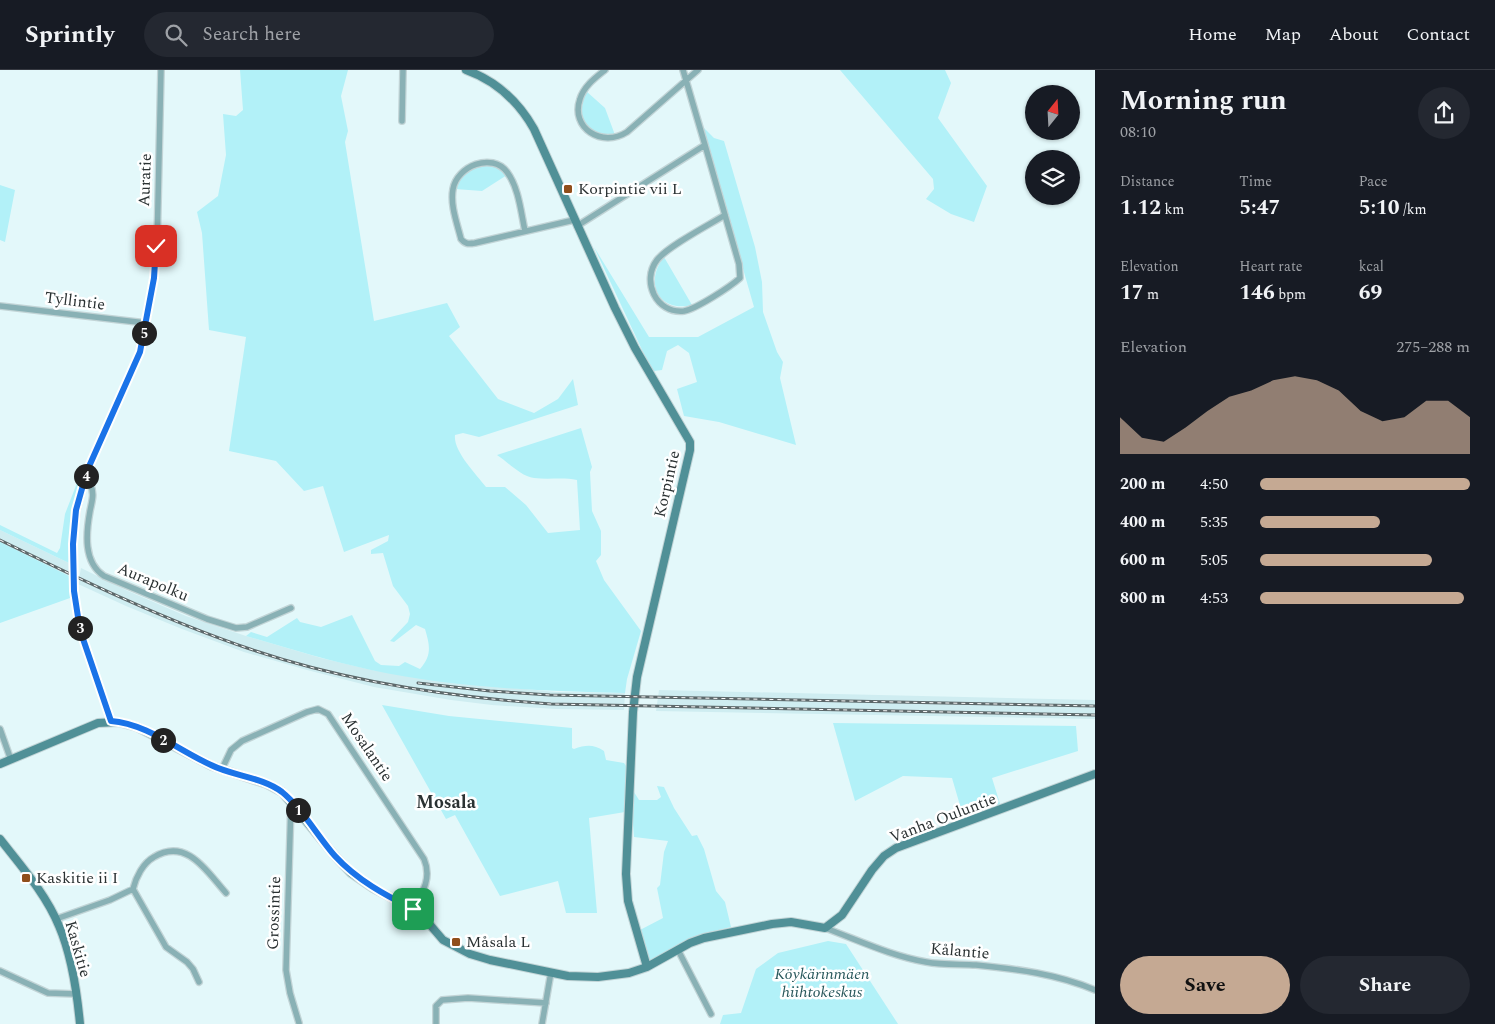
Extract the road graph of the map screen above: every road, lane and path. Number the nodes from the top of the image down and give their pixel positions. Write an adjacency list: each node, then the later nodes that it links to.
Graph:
1 (161, 70): 14 (street, Auratie)
2 (403, 70): 8 (street)
3 (466, 70): 11 (street, Korpintie)
4 (605, 70): 7 (street)
5 (683, 70): 7 (street)
6 (698, 70): 7 (street)
7 (686, 81): 9 (street)
8 (402, 121)
9 (705, 145): 10 (street); 11 (street)
10 (725, 215): 10 (street)
11 (576, 223): 12 (street); 31 (street, Korpintie)
12 (525, 232): 12 (street)
13 (0, 306): 14 (street, Tyllintie)
14 (146, 323): 15 (street, Auratie)
15 (84, 481): 16 (street, Aurapolku); 17 (street, Auratie)
16 (291, 608)
17 (111, 721): 19 (street); 21 (street)
18 (0, 729): 19 (street)
19 (11, 760): 20 (street)
20 (0, 764)
21 (222, 769): 23 (street); 27 (street, Mosalantie)
22 (1095, 774): 29 (street, Vanha Ouluntie)
23 (291, 802): 27 (street); 39 (street, Grossintie)
24 (0, 839): 28 (street, Kaskitie)
25 (133, 889): 26 (street); 28 (street); 34 (street)
26 (226, 893)
27 (413, 909): 33 (street)
28 (56, 920): 36 (street, Kaskitie)
29 (825, 928): 30 (street); 35 (street, Kålantie)
30 (678, 950): 31 (street); 38 (street)
31 (647, 968): 33 (street)
32 (0, 971): 36 (street)
33 (551, 972): 37 (street)
34 (199, 982)
35 (1095, 990)
36 (76, 994): 40 (street, Kaskitie)
37 (546, 1002): 41 (street); 42 (street)
38 (711, 1014)
39 (298, 1023)
40 (80, 1024)
41 (436, 1024)
42 (542, 1024)

